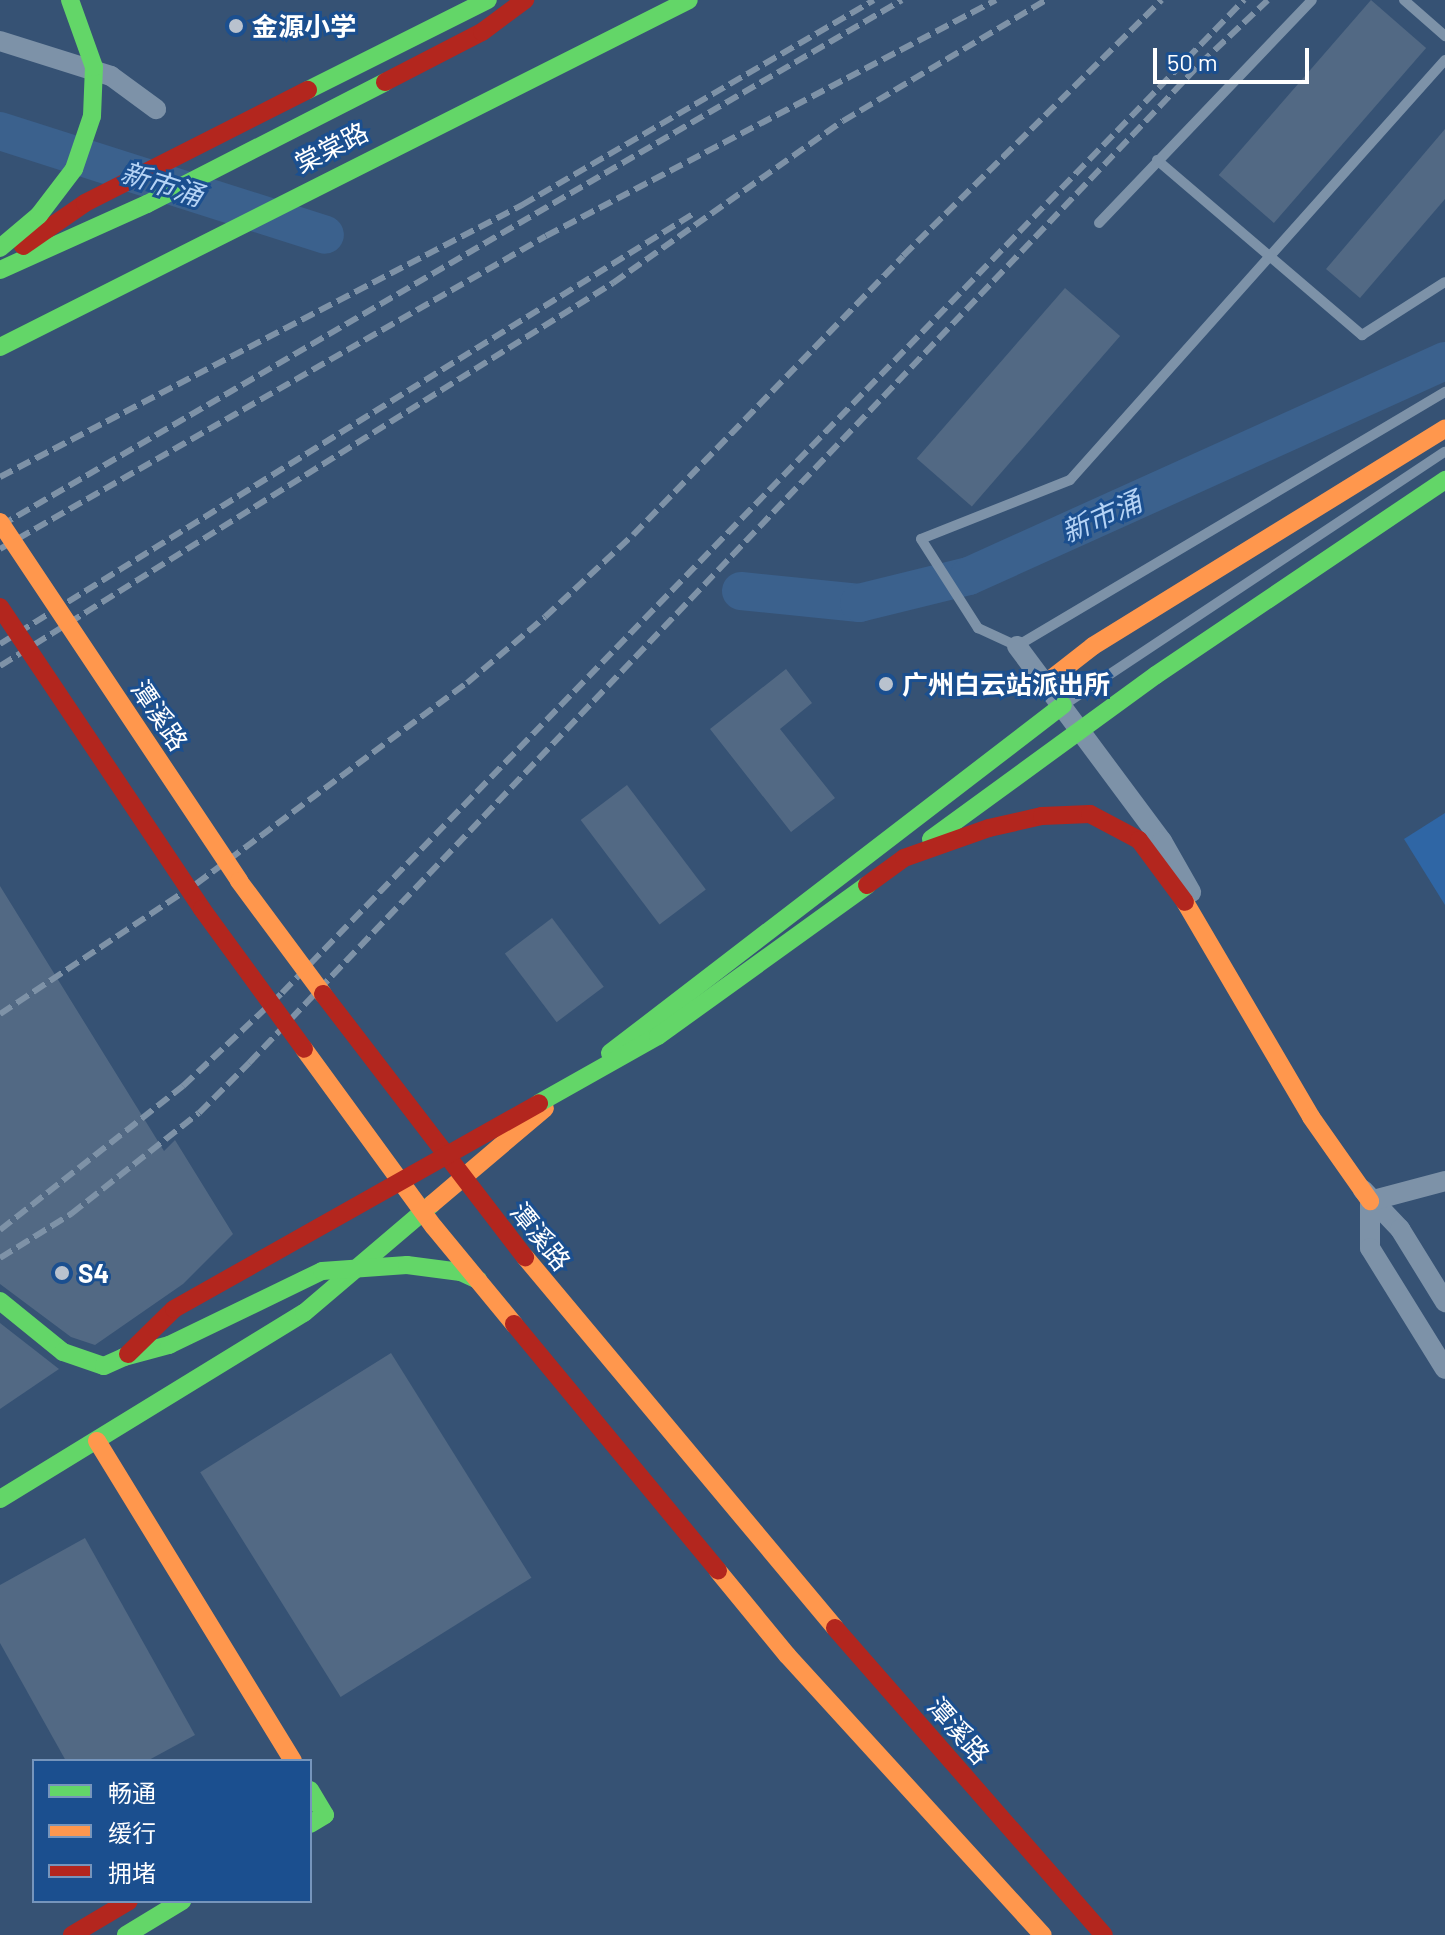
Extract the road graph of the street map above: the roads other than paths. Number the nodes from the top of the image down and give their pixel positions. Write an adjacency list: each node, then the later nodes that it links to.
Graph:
1 (70, 0): 14 (street, bridge)
2 (488, 0): 13 (street)
3 (525, 0): 17 (street)
4 (689, 0): 19 (street, 棠棠路)
5 (1312, 0): 11 (lane)
6 (1404, 0): 7 (lane)
7 (1445, 36)
8 (0, 41): 10 (street)
9 (1445, 60): 15 (lane)
10 (156, 109)
11 (1157, 160): 12 (lane); 15 (lane)
12 (1099, 223)
13 (37, 237): 14 (street); 16 (street)
14 (0, 250)
15 (1270, 256): 18 (lane); 26 (lane)
16 (0, 263)
17 (0, 270)
18 (1445, 282)
19 (0, 347)
20 (1445, 392): 26 (lane)
21 (1445, 429): 27 (street)
22 (1445, 452): 28 (lane)
23 (1445, 480): 29 (street, bridge)
24 (0, 522): 47 (street, 潭溪路, bridge)
25 (0, 607): 45 (street, bridge)
26 (1017, 646): 27 (street)
27 (1047, 682): 28 (street)
28 (1063, 705): 31 (street); 36 (street)
29 (904, 858): 31 (street, bridge); 34 (street, bridge)
30 (1445, 1181): 31 (street)
31 (1370, 1201): 33 (street); 35 (street)
32 (0, 1301): 34 (street)
33 (1445, 1302)
34 (124, 1357): 46 (street, bridge)
35 (1445, 1369)
36 (97, 1441): 37 (street); 38 (street)
37 (0, 1499)
38 (292, 1759)
39 (312, 1798): 40 (street)
40 (318, 1819)
41 (126, 1903): 43 (street)
42 (179, 1903): 44 (street)
43 (72, 1935)
44 (126, 1935)
45 (1043, 1935)
46 (1062, 1935)
47 (1104, 1935)

